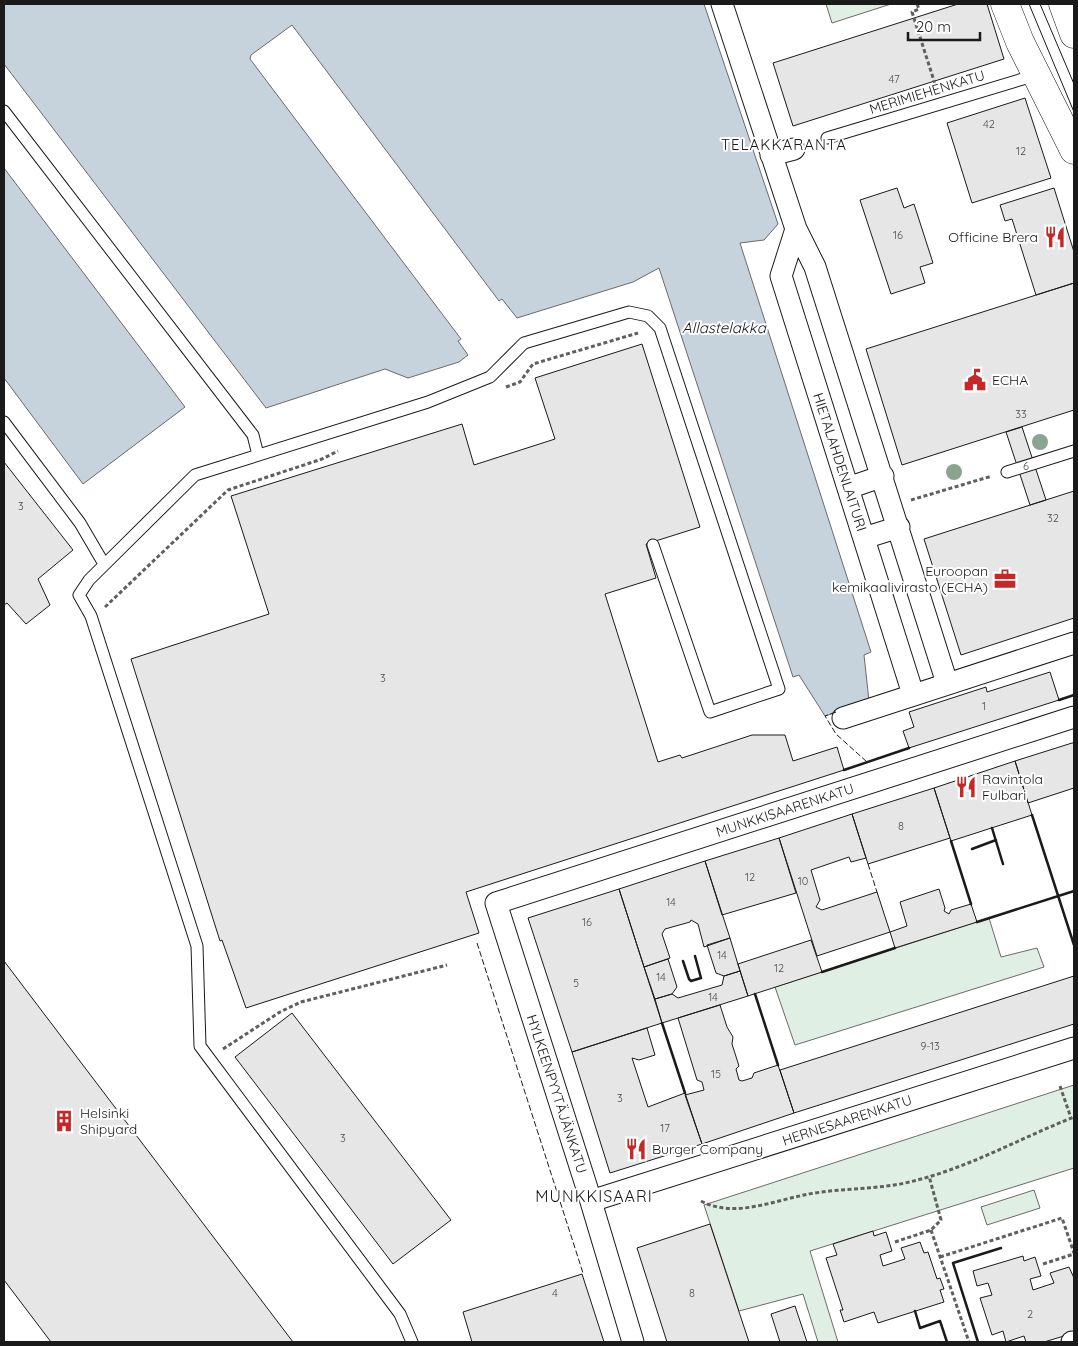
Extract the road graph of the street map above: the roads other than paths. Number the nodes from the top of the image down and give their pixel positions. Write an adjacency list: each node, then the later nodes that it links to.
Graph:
1 (722, 4): 10 (street)
2 (1005, 4): 5 (main road)
3 (1063, 4): 4 (main road)
4 (1074, 34)
5 (1036, 75): 7 (lane, MERIMIEHENKATU); 9 (main road)
6 (4, 111): 14 (lane)
7 (827, 138)
8 (794, 149): 10 (street)
9 (1074, 150)
10 (771, 155): 11 (street)
11 (796, 230): 16 (street); 17 (street, HIETALAHDENLAITURI)
12 (4, 422): 21 (lane)
13 (1074, 451): 15 (lane)
14 (258, 455): 20 (lane); 21 (lane)
15 (1007, 472)
16 (883, 476): 17 (street); 18 (street)
17 (848, 488): 19 (street, HIETALAHDENLAITURI)
18 (899, 527): 19 (street); 23 (street)
19 (864, 538): 24 (street, HIETALAHDENLAITURI)
20 (653, 545)
21 (104, 564): 30 (lane)
22 (1074, 643): 23 (street)
23 (947, 684): 24 (street)
24 (913, 694): 26 (street)
25 (1074, 717): 27 (street, MUNKKISAARENKATU)
26 (843, 718)
27 (496, 903): 29 (street, HYLKEENPYYTÄJÄNKATU)
28 (1074, 1048): 29 (street, HERNESAARENKATU)
29 (591, 1201): 31 (street, HYLKEENPYYTÄJÄNKATU)
30 (412, 1342)
31 (633, 1342)

